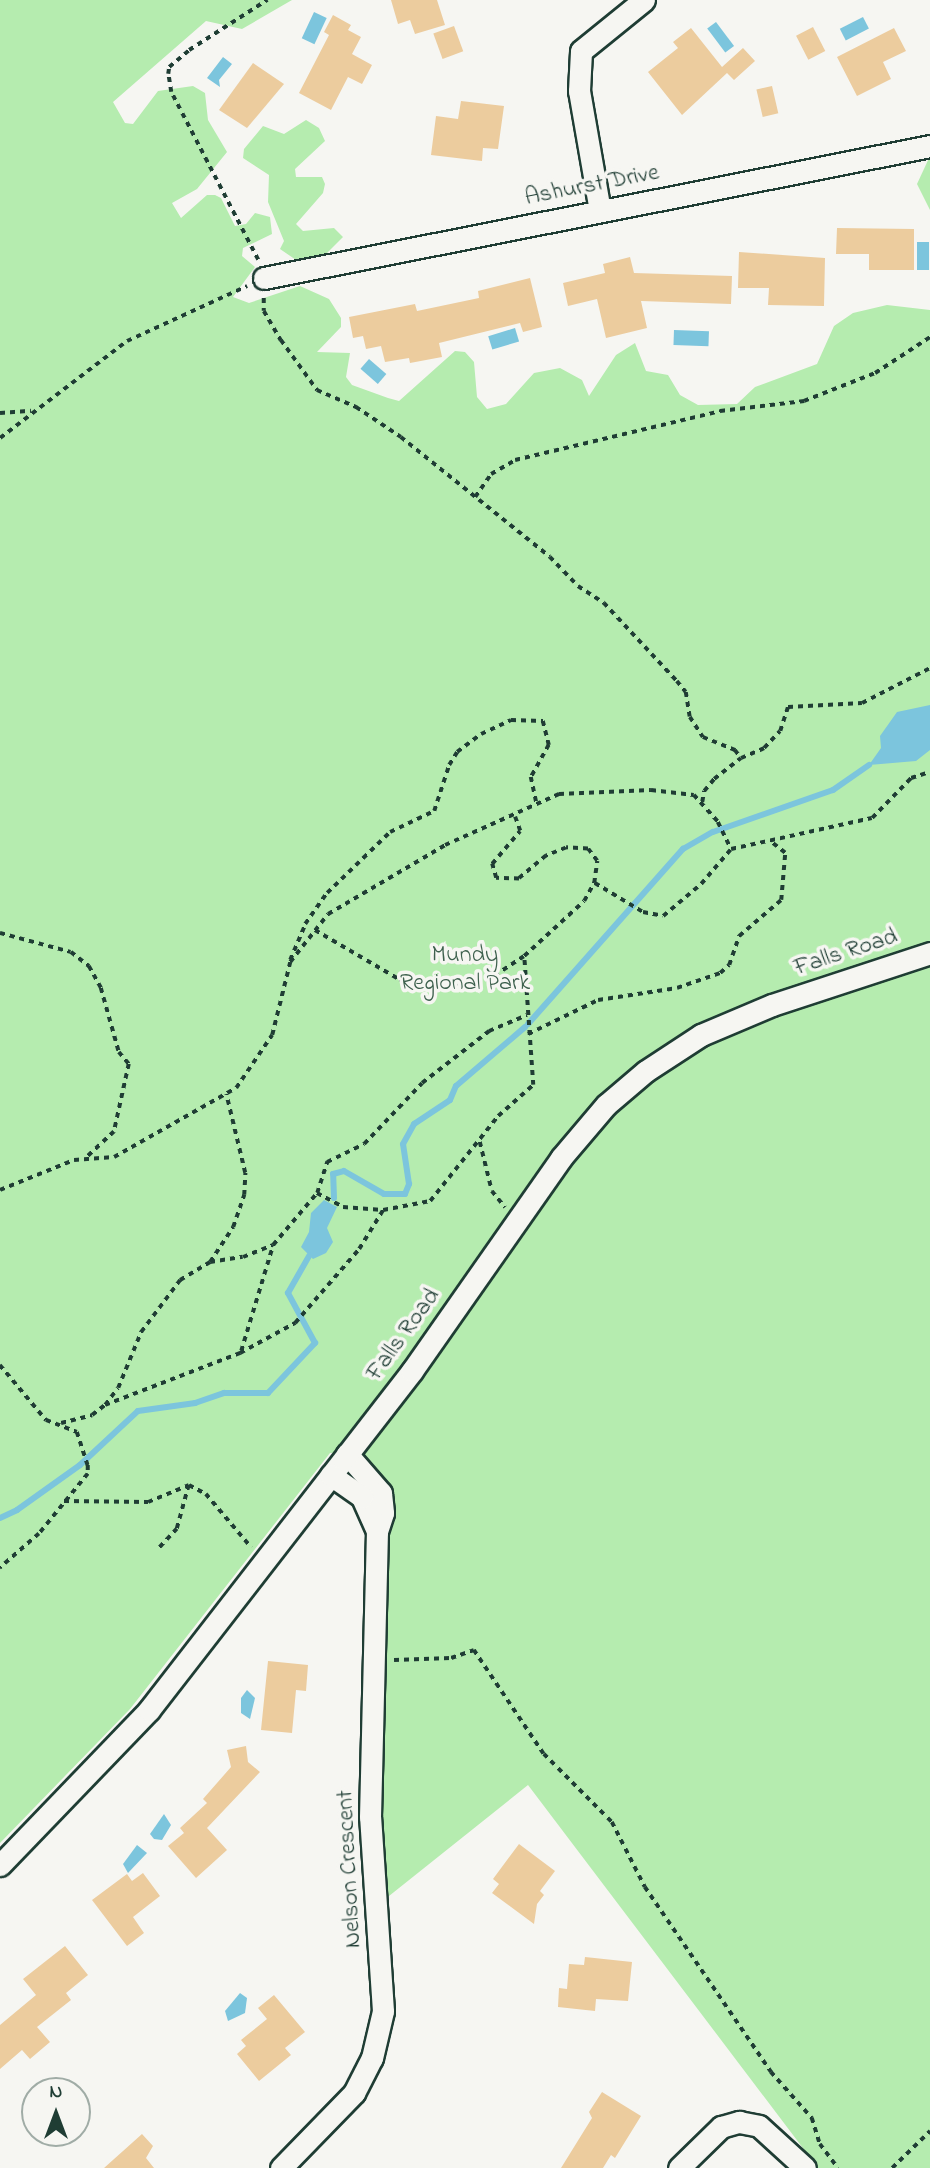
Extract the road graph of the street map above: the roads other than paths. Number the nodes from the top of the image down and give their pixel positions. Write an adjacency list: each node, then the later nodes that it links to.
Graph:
1 (644, 0): 3 (street)
2 (930, 146): 3 (street, Ashurst Drive)
3 (600, 211): 4 (street, Ashurst Drive)
4 (264, 278)
5 (930, 953): 6 (street, Falls Road)
6 (347, 1454): 7 (street, Falls Road); 8 (street, Nelson Crescent)
7 (331, 1475): 8 (street, Nelson Crescent); 9 (street, Falls Road)
8 (377, 1531): 10 (street, Nelson Crescent)
9 (0, 1865)
10 (281, 2168)
11 (679, 2168): 12 (street)
12 (805, 2168)

